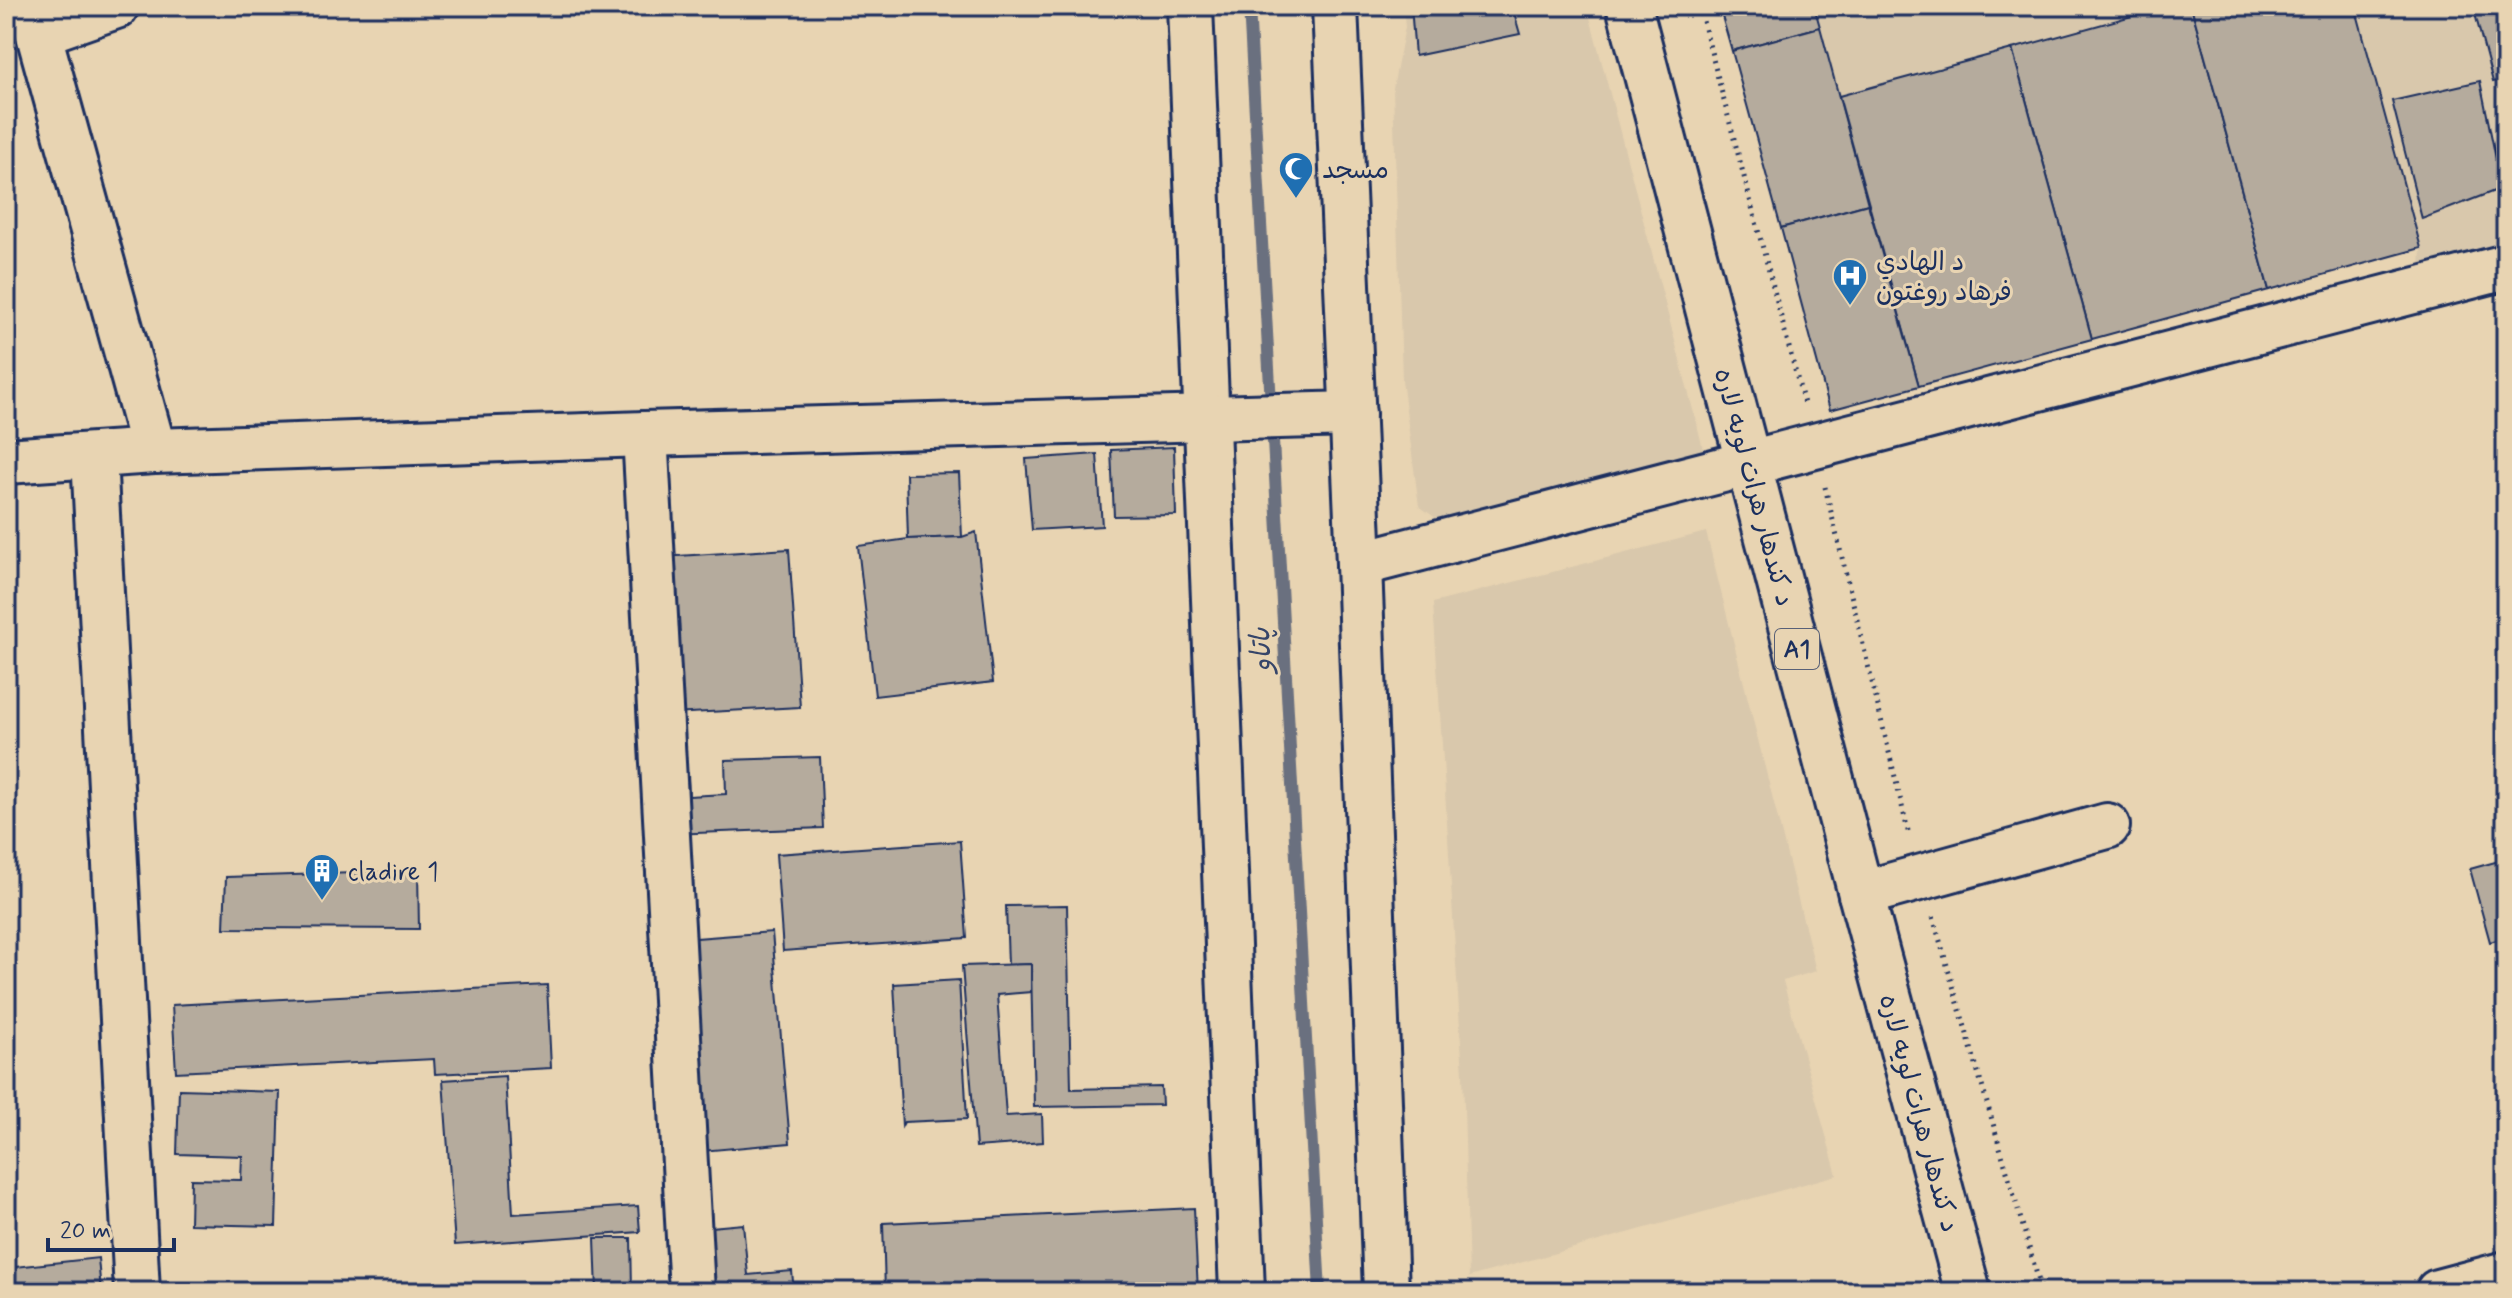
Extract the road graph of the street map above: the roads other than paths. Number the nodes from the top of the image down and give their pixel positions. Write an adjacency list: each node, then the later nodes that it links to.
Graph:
1 (116, 6): 5 (street)
2 (1190, 6): 8 (street)
3 (1335, 6): 7 (street)
4 (1629, 6): 13 (street, د کندهار هرات لویه لاره / A1)
5 (35, 20): 10 (street)
6 (2506, 267): 13 (street)
7 (1335, 416): 8 (street); 14 (street)
8 (1221, 419): 9 (street); 20 (street)
9 (645, 434): 10 (street); 19 (street)
10 (154, 451): 11 (street)
11 (94, 456): 12 (street); 18 (street)
12 (6, 461)
13 (1748, 463): 14 (street); 16 (street, د کندهار هرات لویه لاره / A1)
14 (1359, 564): 21 (street)
15 (2107, 826): 16 (street)
16 (1861, 894): 22 (street, د کندهار هرات لویه لاره / A1)
17 (2506, 1274): 23 (street)
18 (137, 1292)
19 (692, 1292)
20 (1242, 1292)
21 (1386, 1292)
22 (1968, 1292)
23 (2438, 1292)

